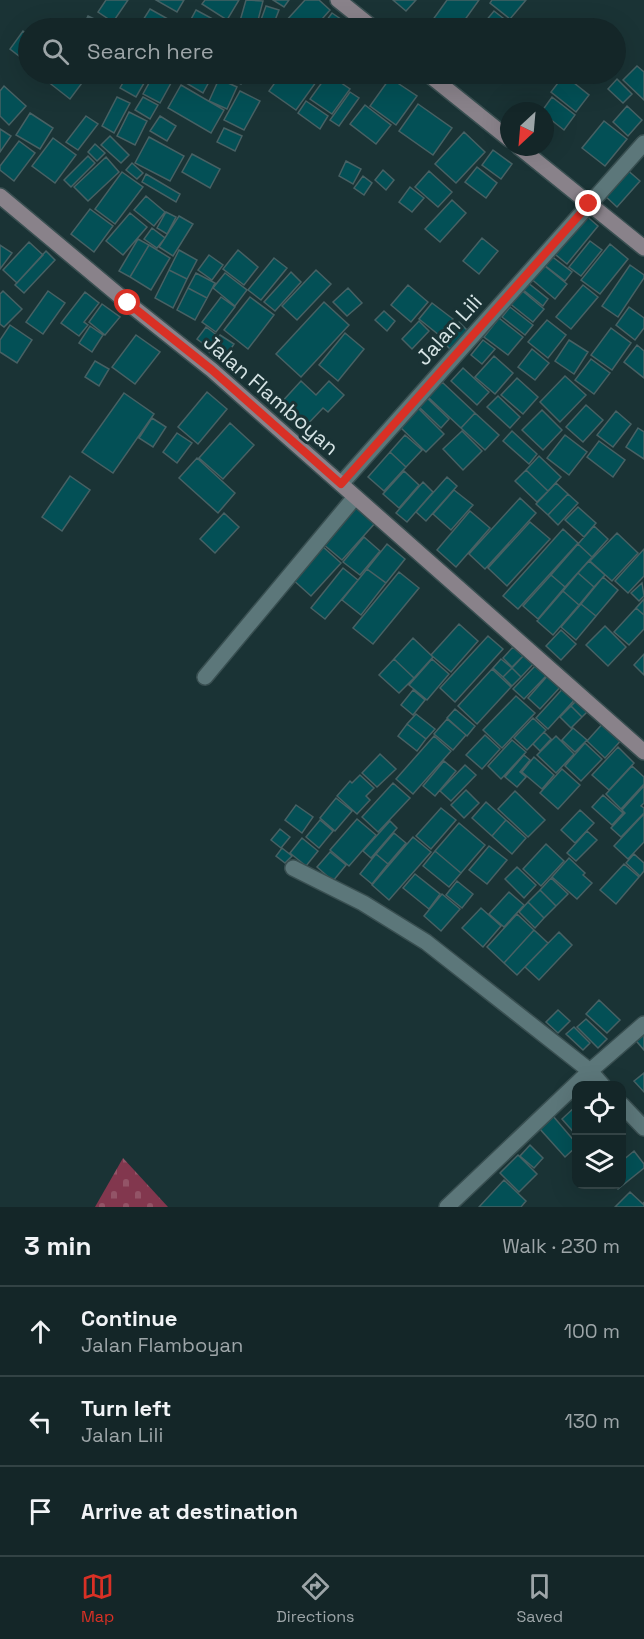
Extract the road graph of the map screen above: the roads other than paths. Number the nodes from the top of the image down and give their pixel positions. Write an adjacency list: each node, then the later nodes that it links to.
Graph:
1 (338, 0): 2 (street)
2 (360, 18)
3 (440, 84): 4 (street)
4 (500, 132)
5 (644, 142): 8 (street, Jalan Lili)
6 (530, 156): 8 (street)
7 (0, 196): 10 (street, Jalan Flamboyan)
8 (589, 204): 9 (street); 10 (street, Jalan Lili)
9 (644, 248)
10 (341, 484): 11 (street, Jalan Flamboyan)
11 (355, 497): 12 (street); 13 (street, Jalan Flamboyan)
12 (205, 677)
13 (644, 752)
14 (293, 868): 16 (street)
15 (644, 1024): 16 (street)
16 (590, 1071): 17 (street); 20 (street)
17 (599, 1081)
18 (626, 1110): 19 (street)
19 (644, 1128)
20 (447, 1207)

